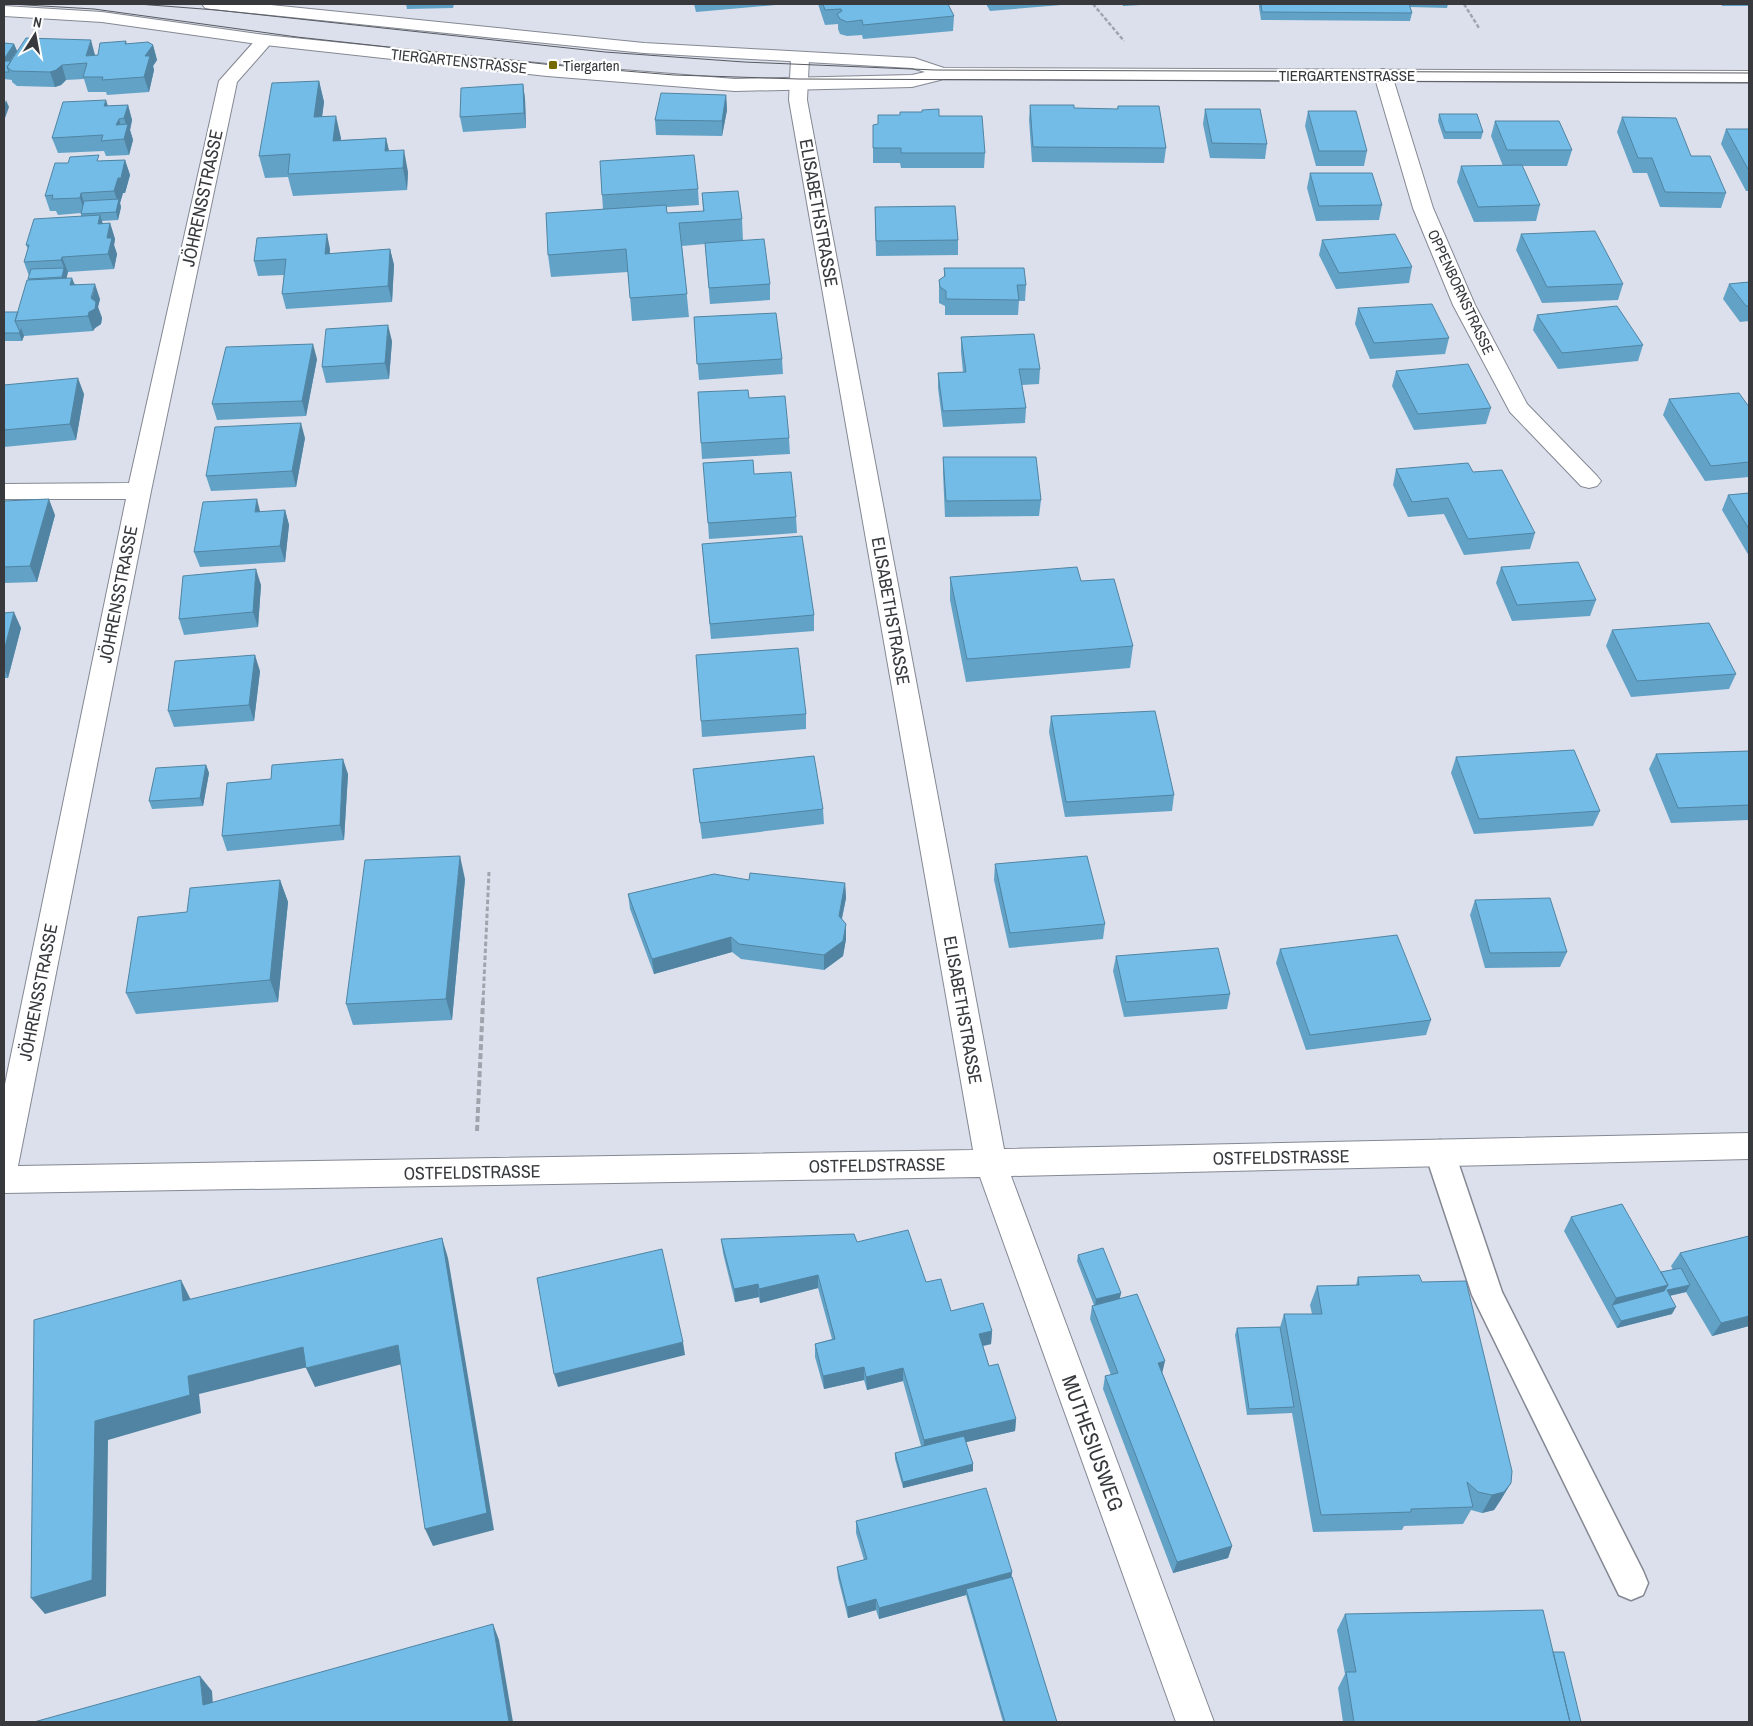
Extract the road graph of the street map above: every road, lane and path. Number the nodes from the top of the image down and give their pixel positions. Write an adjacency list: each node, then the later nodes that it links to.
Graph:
1 (211, 4): 8 (street, TIERGARTENSTRASSE)
2 (1093, 4): 7 (path)
3 (1464, 4): 5 (path)
4 (4, 12): 6 (street, TIERGARTENSTRASSE)
5 (1479, 28)
6 (265, 40): 12 (street, TIERGARTENSTRASSE); 15 (street, JÖHRENSSTRASSE)
7 (1125, 43)
8 (800, 58): 9 (street, TIERGARTENSTRASSE); 12 (street, ELISABETHSTRASSE)
9 (944, 73): 10 (street, TIERGARTENSTRASSE); 12 (street, TIERGARTENSTRASSE)
10 (1382, 75): 11 (street, TIERGARTENSTRASSE); 13 (street, OPPENBORNSTRASSE)
11 (1749, 78)
12 (799, 84): 19 (street, ELISABETHSTRASSE)
13 (1589, 481)
14 (4, 491): 15 (street)
15 (139, 491): 20 (street, JÖHRENSSTRASSE)
16 (489, 872): 21 (path)
17 (1749, 1146): 18 (street, OSTFELDSTRASSE)
18 (1440, 1154): 19 (street, OSTFELDSTRASSE); 23 (lane)
19 (991, 1163): 21 (street, OSTFELDSTRASSE); 24 (street, MUTHESIUSWEG)
20 (4, 1164)
21 (476, 1172): 22 (street, OSTFELDSTRASSE)
22 (4, 1180)
23 (1631, 1583)
24 (1195, 1722)

